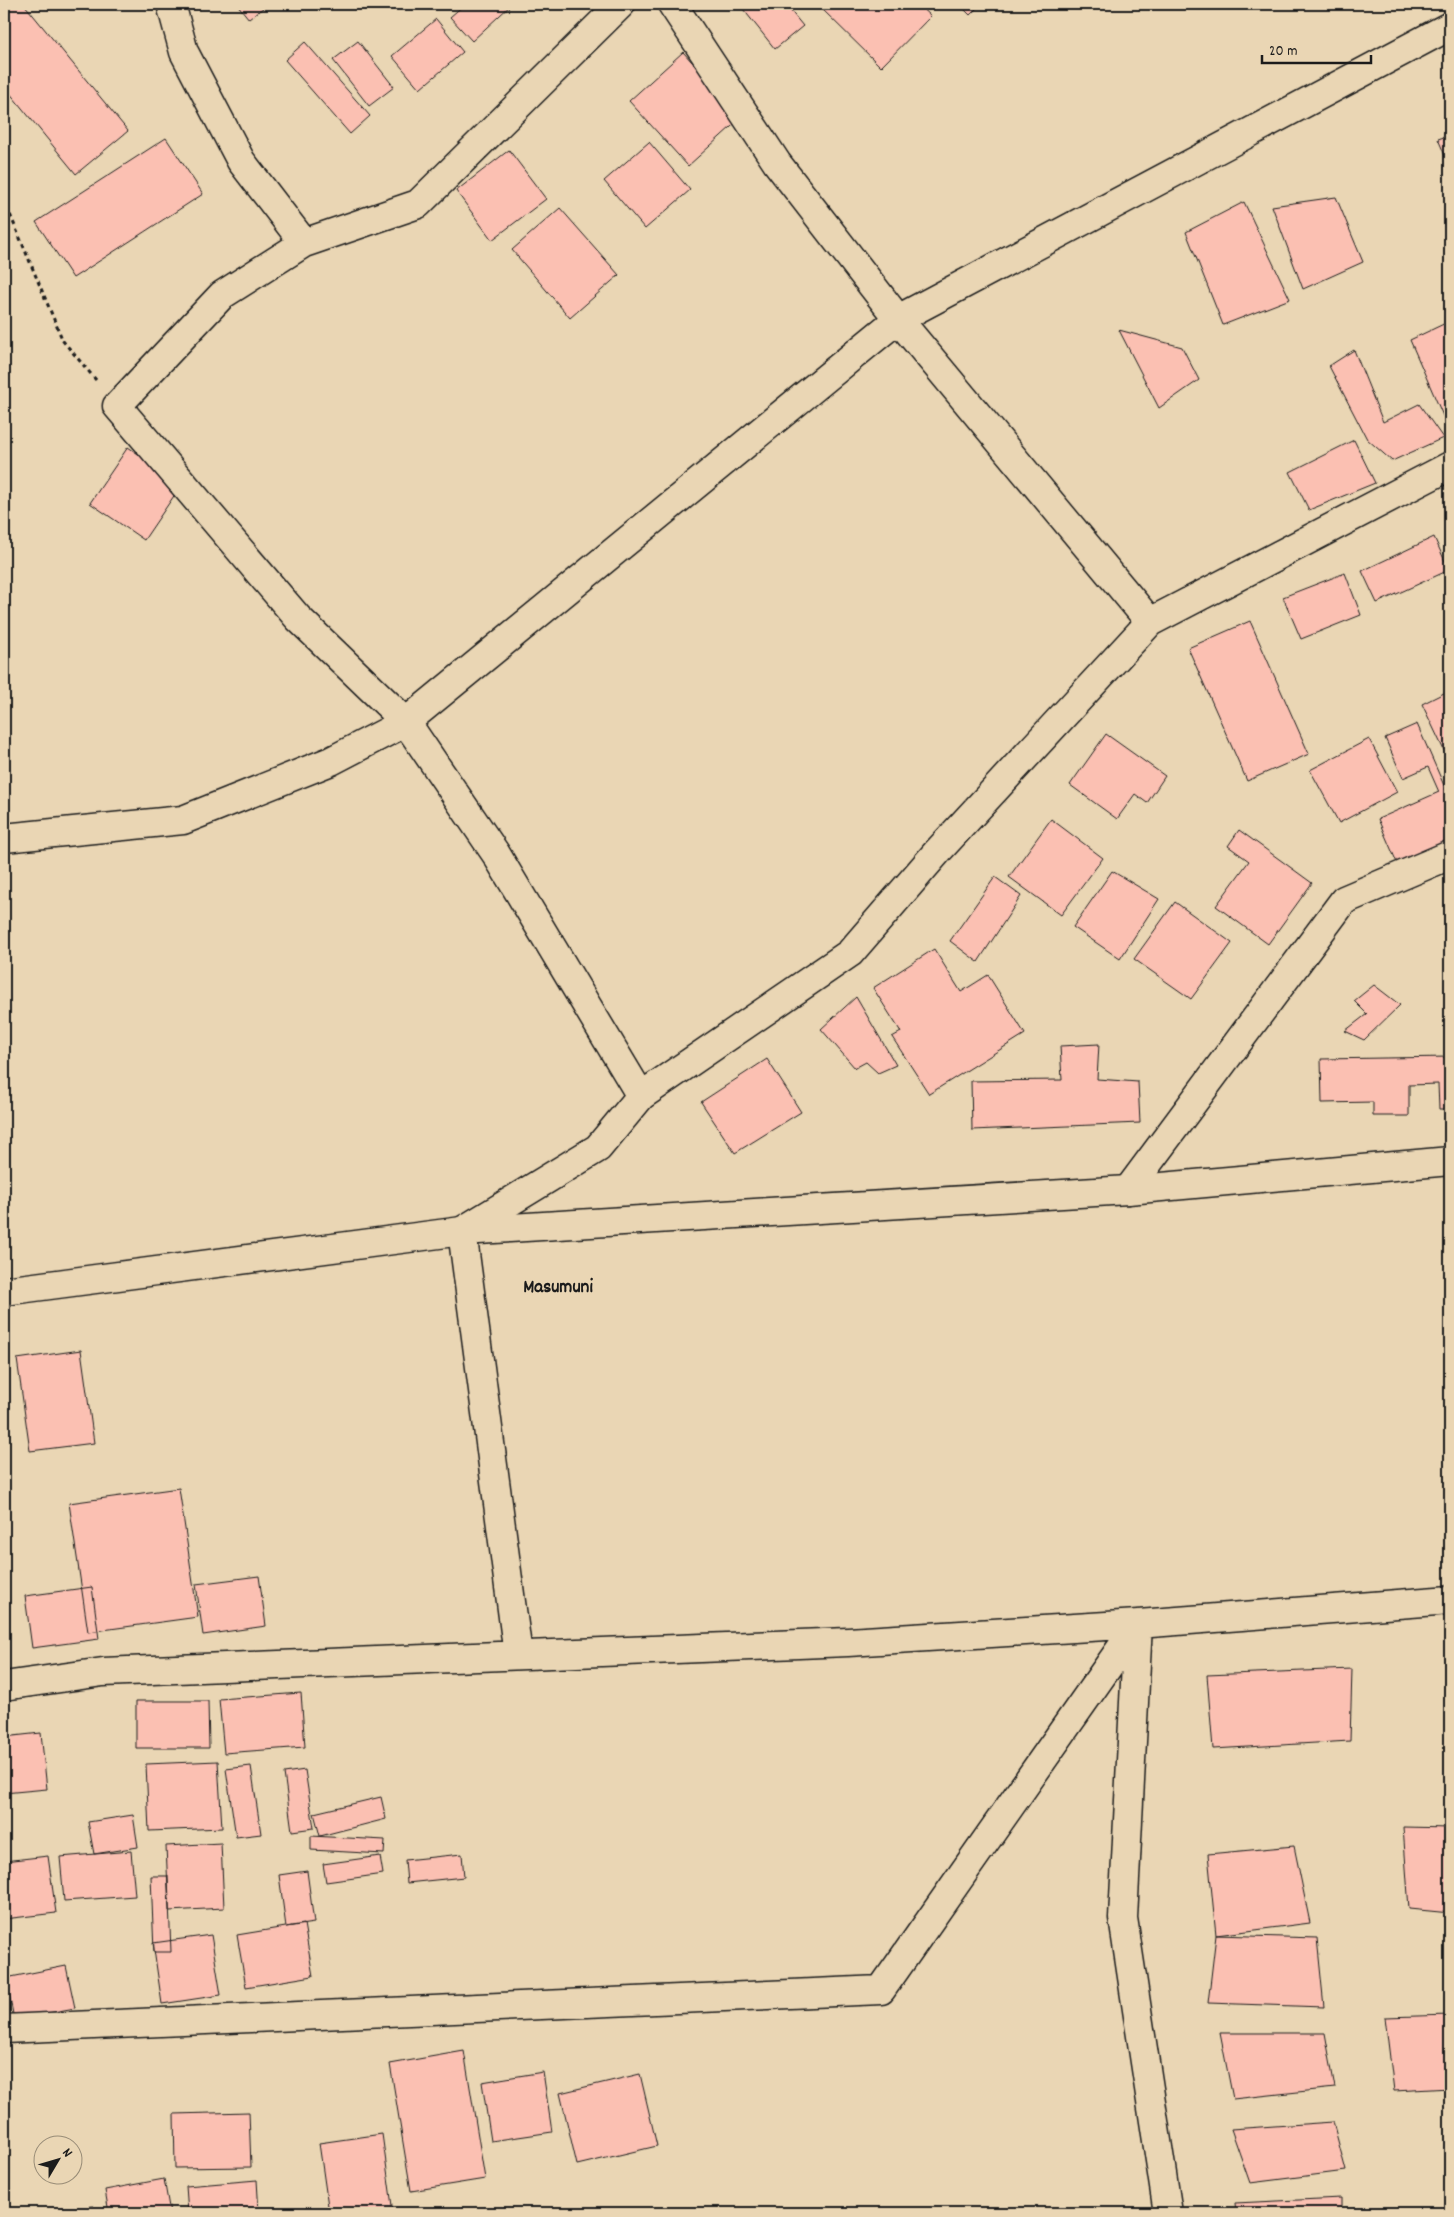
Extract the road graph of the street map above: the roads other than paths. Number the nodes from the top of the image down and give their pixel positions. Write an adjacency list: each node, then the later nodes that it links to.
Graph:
1 (171, 4): 5 (street)
2 (621, 4): 5 (street)
3 (672, 4): 6 (street)
4 (1450, 26): 6 (street)
5 (304, 243): 9 (street)
6 (898, 319): 8 (street); 9 (street)
7 (1450, 466): 8 (street)
8 (1150, 622): 12 (street)
9 (406, 722): 10 (street); 12 (street)
10 (4, 838)
11 (1450, 855): 14 (street)
12 (641, 1096): 15 (street)
13 (1450, 1161): 14 (street)
14 (1128, 1190): 15 (street)
15 (462, 1230): 16 (street); 19 (street)
16 (4, 1291)
17 (1450, 1600): 18 (street)
18 (1138, 1624): 19 (street); 21 (street); 22 (street)
19 (518, 1656): 20 (street)
20 (4, 1686)
21 (4, 2029)
22 (1168, 2213)

